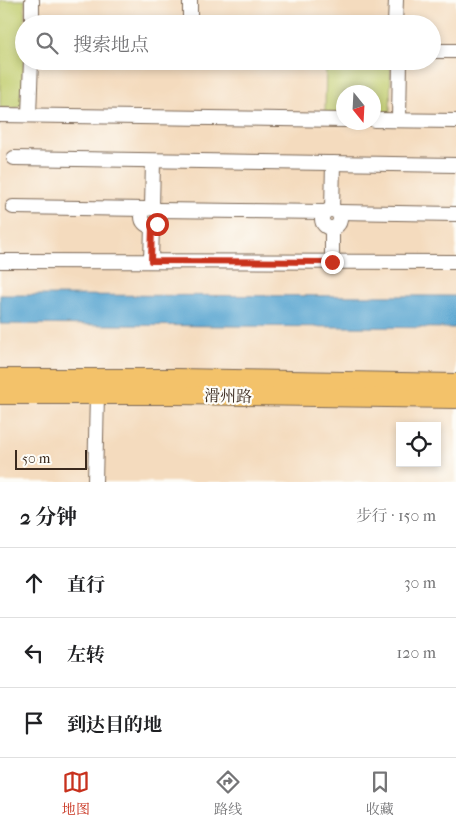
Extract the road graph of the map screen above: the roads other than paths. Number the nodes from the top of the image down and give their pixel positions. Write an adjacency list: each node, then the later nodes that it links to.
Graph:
1 (32, 0): 4 (street)
2 (190, 0): 5 (street)
3 (396, 0): 6 (street)
4 (32, 15)
5 (190, 15)
6 (395, 15)
7 (441, 51): 8 (street)
8 (456, 51)
9 (30, 70): 12 (street)
10 (400, 70): 15 (street)
11 (0, 114): 12 (street)
12 (29, 115): 13 (street)
13 (336, 120)
14 (381, 120): 15 (street)
15 (399, 120): 16 (street)
16 (456, 121)
17 (14, 158): 18 (street)
18 (153, 161): 19 (street); 22 (street)
19 (333, 164): 20 (street); 23 (street)
20 (456, 165)
21 (12, 207): 22 (street)
22 (151, 209): 23 (street); 26 (street)
23 (332, 211): 24 (street); 27 (street)
24 (456, 214)
25 (0, 261): 26 (street)
26 (151, 261): 27 (street)
27 (332, 262): 28 (street)
28 (456, 262)
29 (0, 378): 30 (main road, 滑州路)
30 (456, 383)
31 (0, 395): 32 (main road, 滑州路)
32 (97, 395): 33 (main road, 滑州路); 34 (street)
33 (456, 400)
34 (96, 482)

